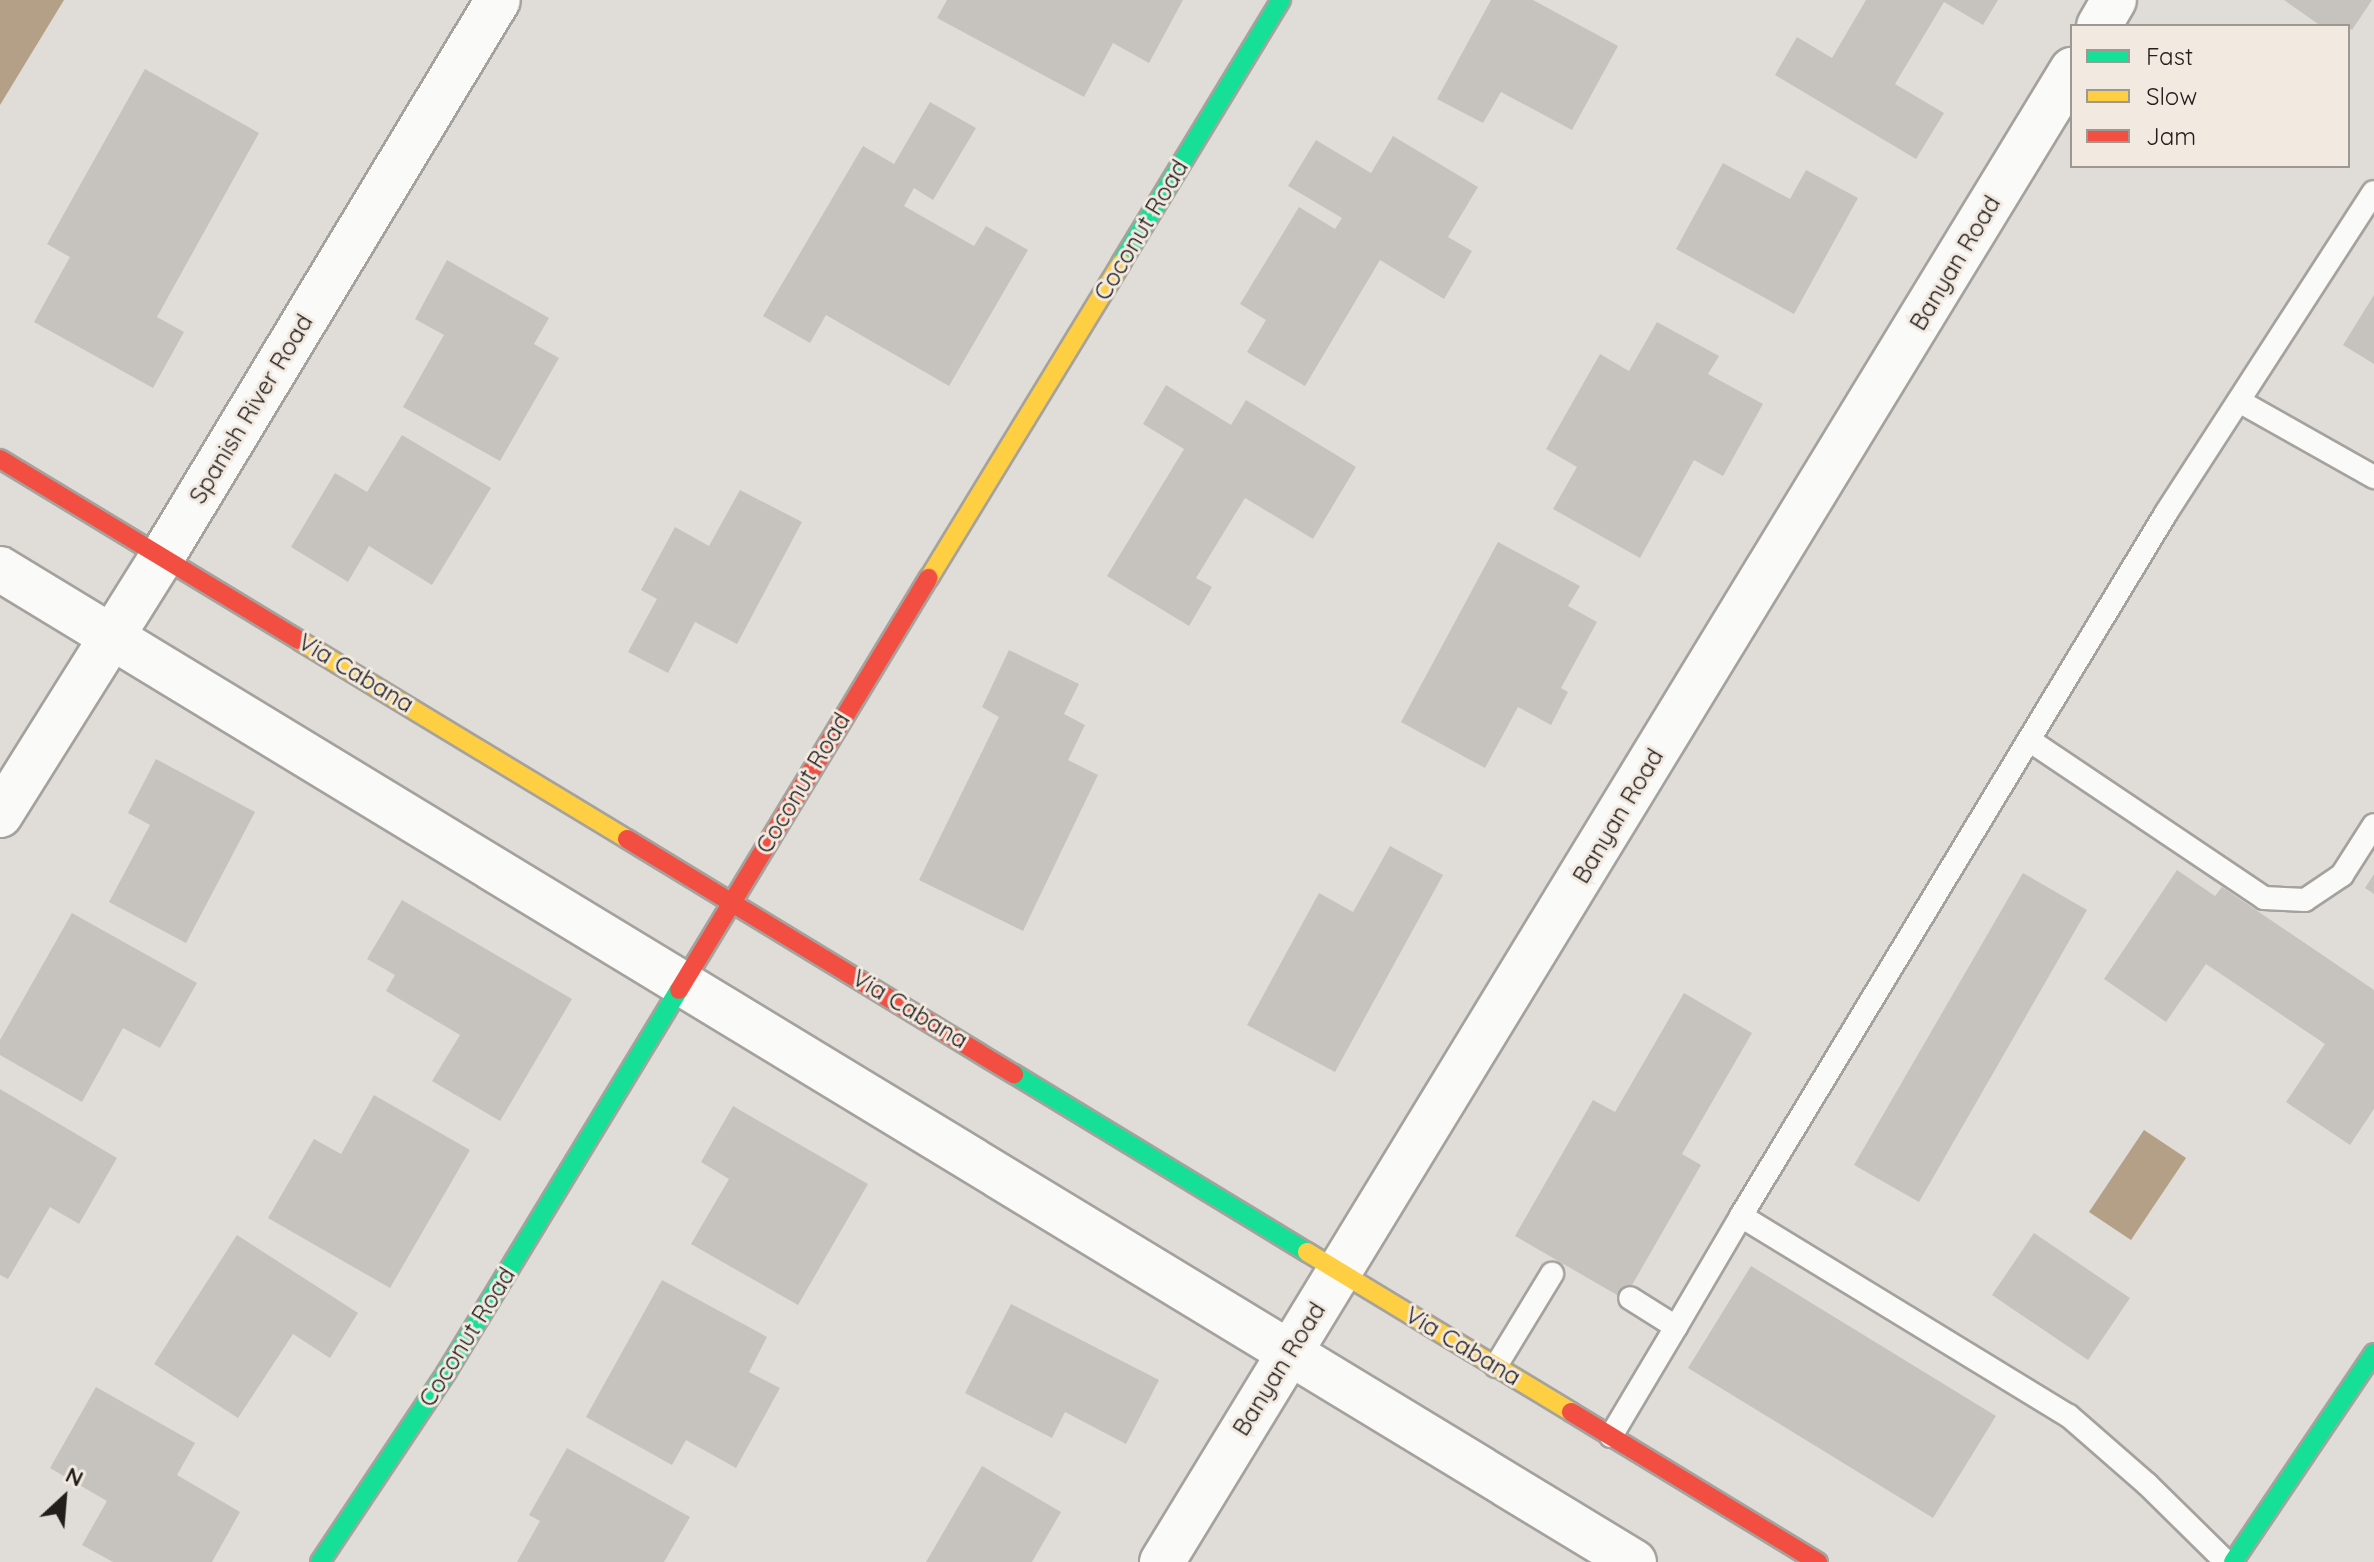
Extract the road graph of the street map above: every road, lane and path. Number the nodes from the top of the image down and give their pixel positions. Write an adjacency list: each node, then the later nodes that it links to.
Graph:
1 (498, 0): 10 (street, Spanish River Road)
2 (1281, 0): 16 (street, Coconut Road)
3 (2114, 0): 4 (street)
4 (2100, 24)
5 (2070, 73): 19 (street, Banyan Road)
6 (2374, 192): 7 (lane)
7 (2239, 401): 9 (lane); 13 (lane)
8 (0, 459): 10 (street, Via Cabana)
9 (2374, 477)
10 (162, 557): 12 (street, Spanish River Road); 16 (street, Via Cabana)
11 (0, 569): 12 (street)
12 (111, 638): 14 (street, Spanish River Road); 17 (street)
13 (2029, 740): 15 (lane); 18 (lane)
14 (0, 815)
15 (2374, 825)
16 (732, 903): 17 (street, Coconut Road); 19 (street, Via Cabana)
17 (682, 985): 23 (street); 27 (street, Coconut Road)
18 (1741, 1216): 22 (lane); 31 (lane)
19 (1340, 1271): 23 (street, Banyan Road); 25 (street, Via Cabana)
20 (1552, 1274): 25 (lane)
21 (1630, 1298): 22 (lane)
22 (1676, 1327): 26 (lane)
23 (1290, 1353): 28 (street, Banyan Road); 29 (street)
24 (2374, 1353): 32 (street)
25 (1496, 1366): 26 (street, Via Cabana)
26 (1611, 1436): 30 (street, Via Cabana)
27 (320, 1562)
28 (1162, 1562)
29 (1634, 1562)
30 (1818, 1562)
31 (2226, 1562)
32 (2233, 1562)

